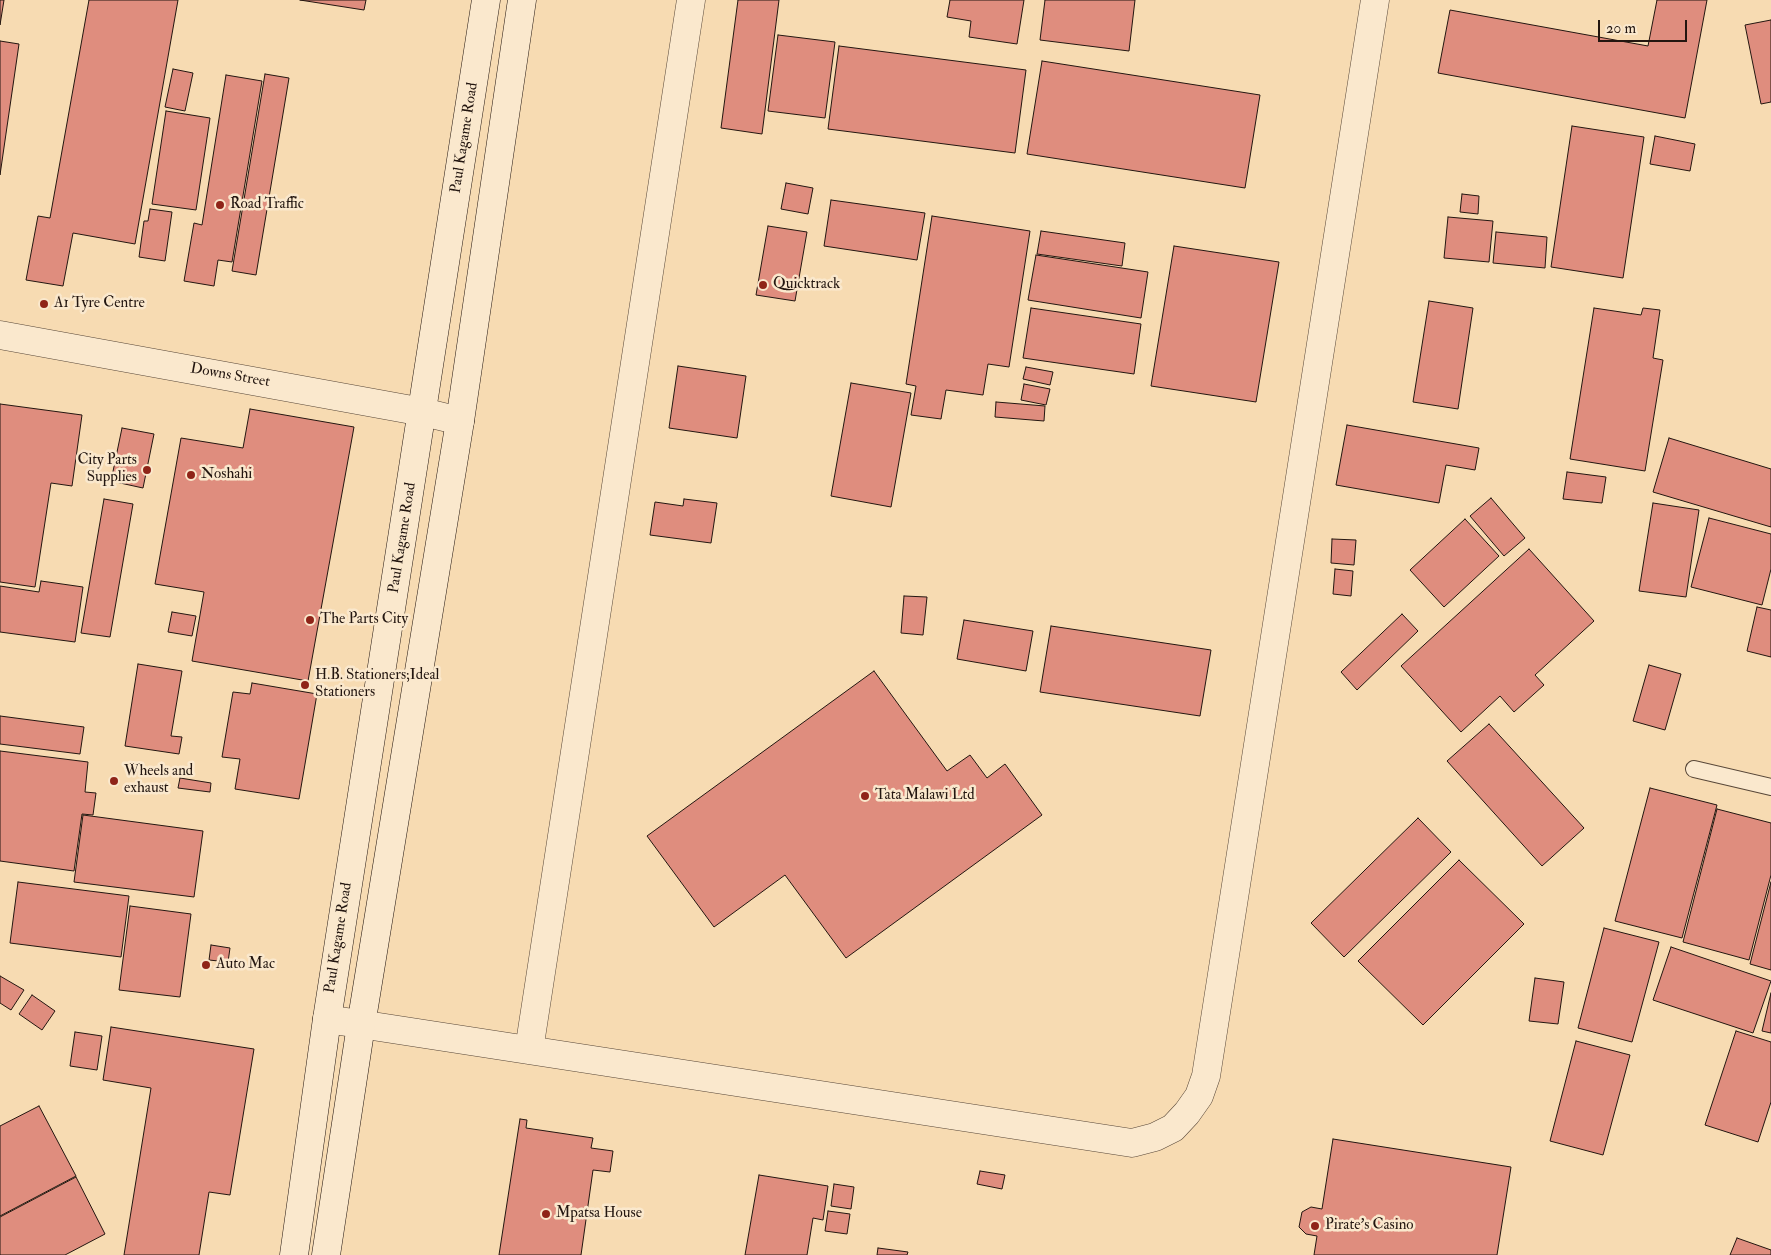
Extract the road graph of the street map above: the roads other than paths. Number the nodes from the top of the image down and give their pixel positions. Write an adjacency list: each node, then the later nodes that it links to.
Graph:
1 (486, 0): 6 (street, Paul Kagame Road)
2 (522, 0): 7 (street)
3 (691, 0): 12 (street)
4 (1375, 0): 12 (street)
5 (0, 335): 6 (street, Downs Street)
6 (423, 412): 7 (street, Downs Street); 10 (street, Paul Kagame Road)
7 (460, 421): 11 (street)
8 (1694, 769): 9 (lane)
9 (1771, 787)
10 (327, 1019): 11 (street); 13 (street, Paul Kagame Road)
11 (362, 1025): 12 (street); 14 (street)
12 (529, 1050)
13 (294, 1255)
14 (326, 1255)

